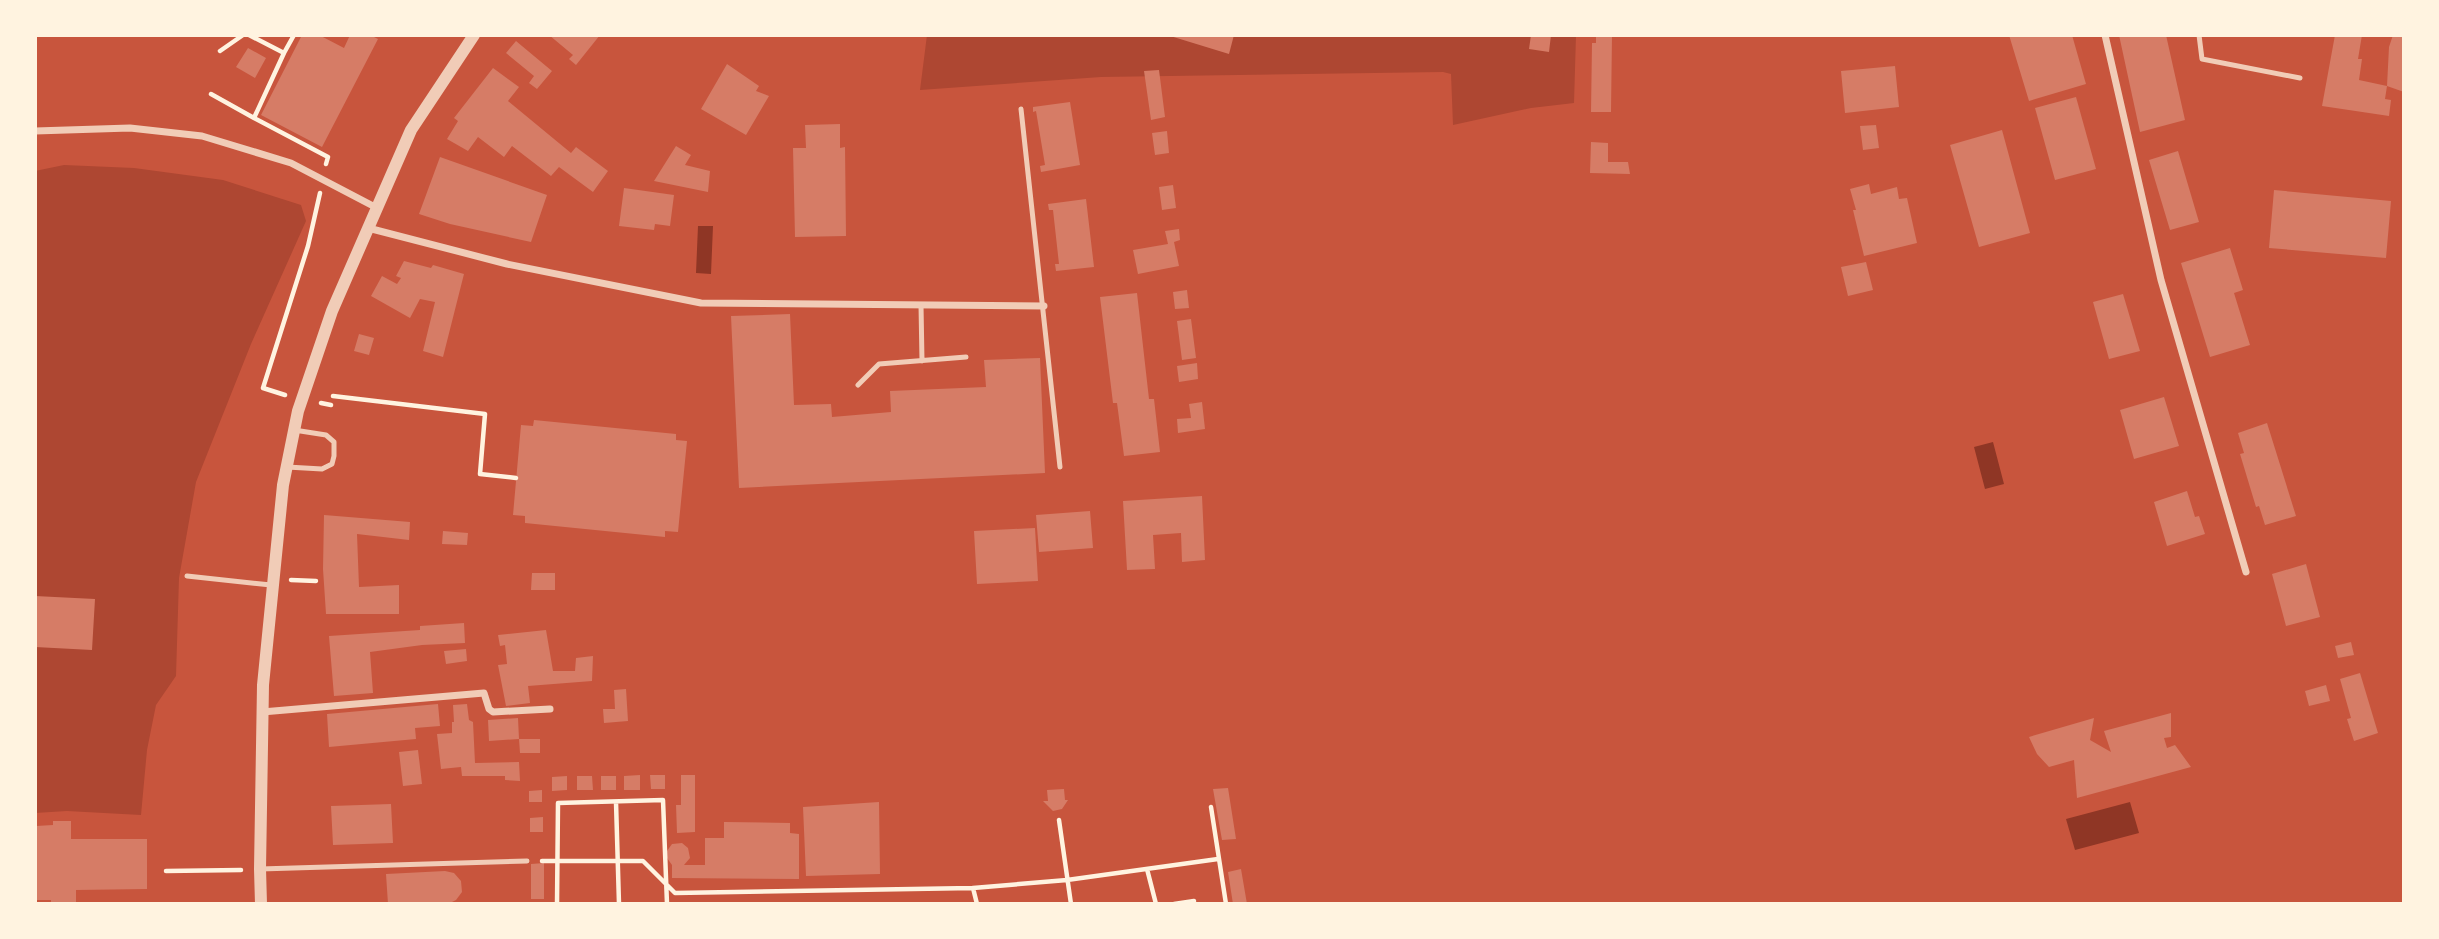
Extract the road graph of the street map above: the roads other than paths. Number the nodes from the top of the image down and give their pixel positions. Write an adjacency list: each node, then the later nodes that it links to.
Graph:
1 (474, 35): 7 (street)
2 (2105, 35): 17 (street)
3 (2199, 35): 4 (lane)
4 (2300, 78)
5 (1021, 109): 10 (lane)
6 (35, 131): 7 (street)
7 (377, 208): 8 (street)
8 (368, 228): 9 (street); 14 (street)
9 (921, 305): 10 (street); 12 (lane)
10 (1044, 306): 16 (lane)
11 (966, 357): 12 (lane)
12 (922, 361): 13 (lane)
13 (858, 385)
14 (294, 430): 15 (street); 15 (lane)
15 (287, 467): 19 (street)
16 (1060, 467)
17 (2246, 572)
18 (187, 576): 19 (lane)
19 (272, 585): 21 (street)
20 (550, 709): 21 (street)
21 (262, 712): 23 (street)
22 (527, 861): 23 (lane)
23 (260, 869): 24 (street)
24 (261, 904)

